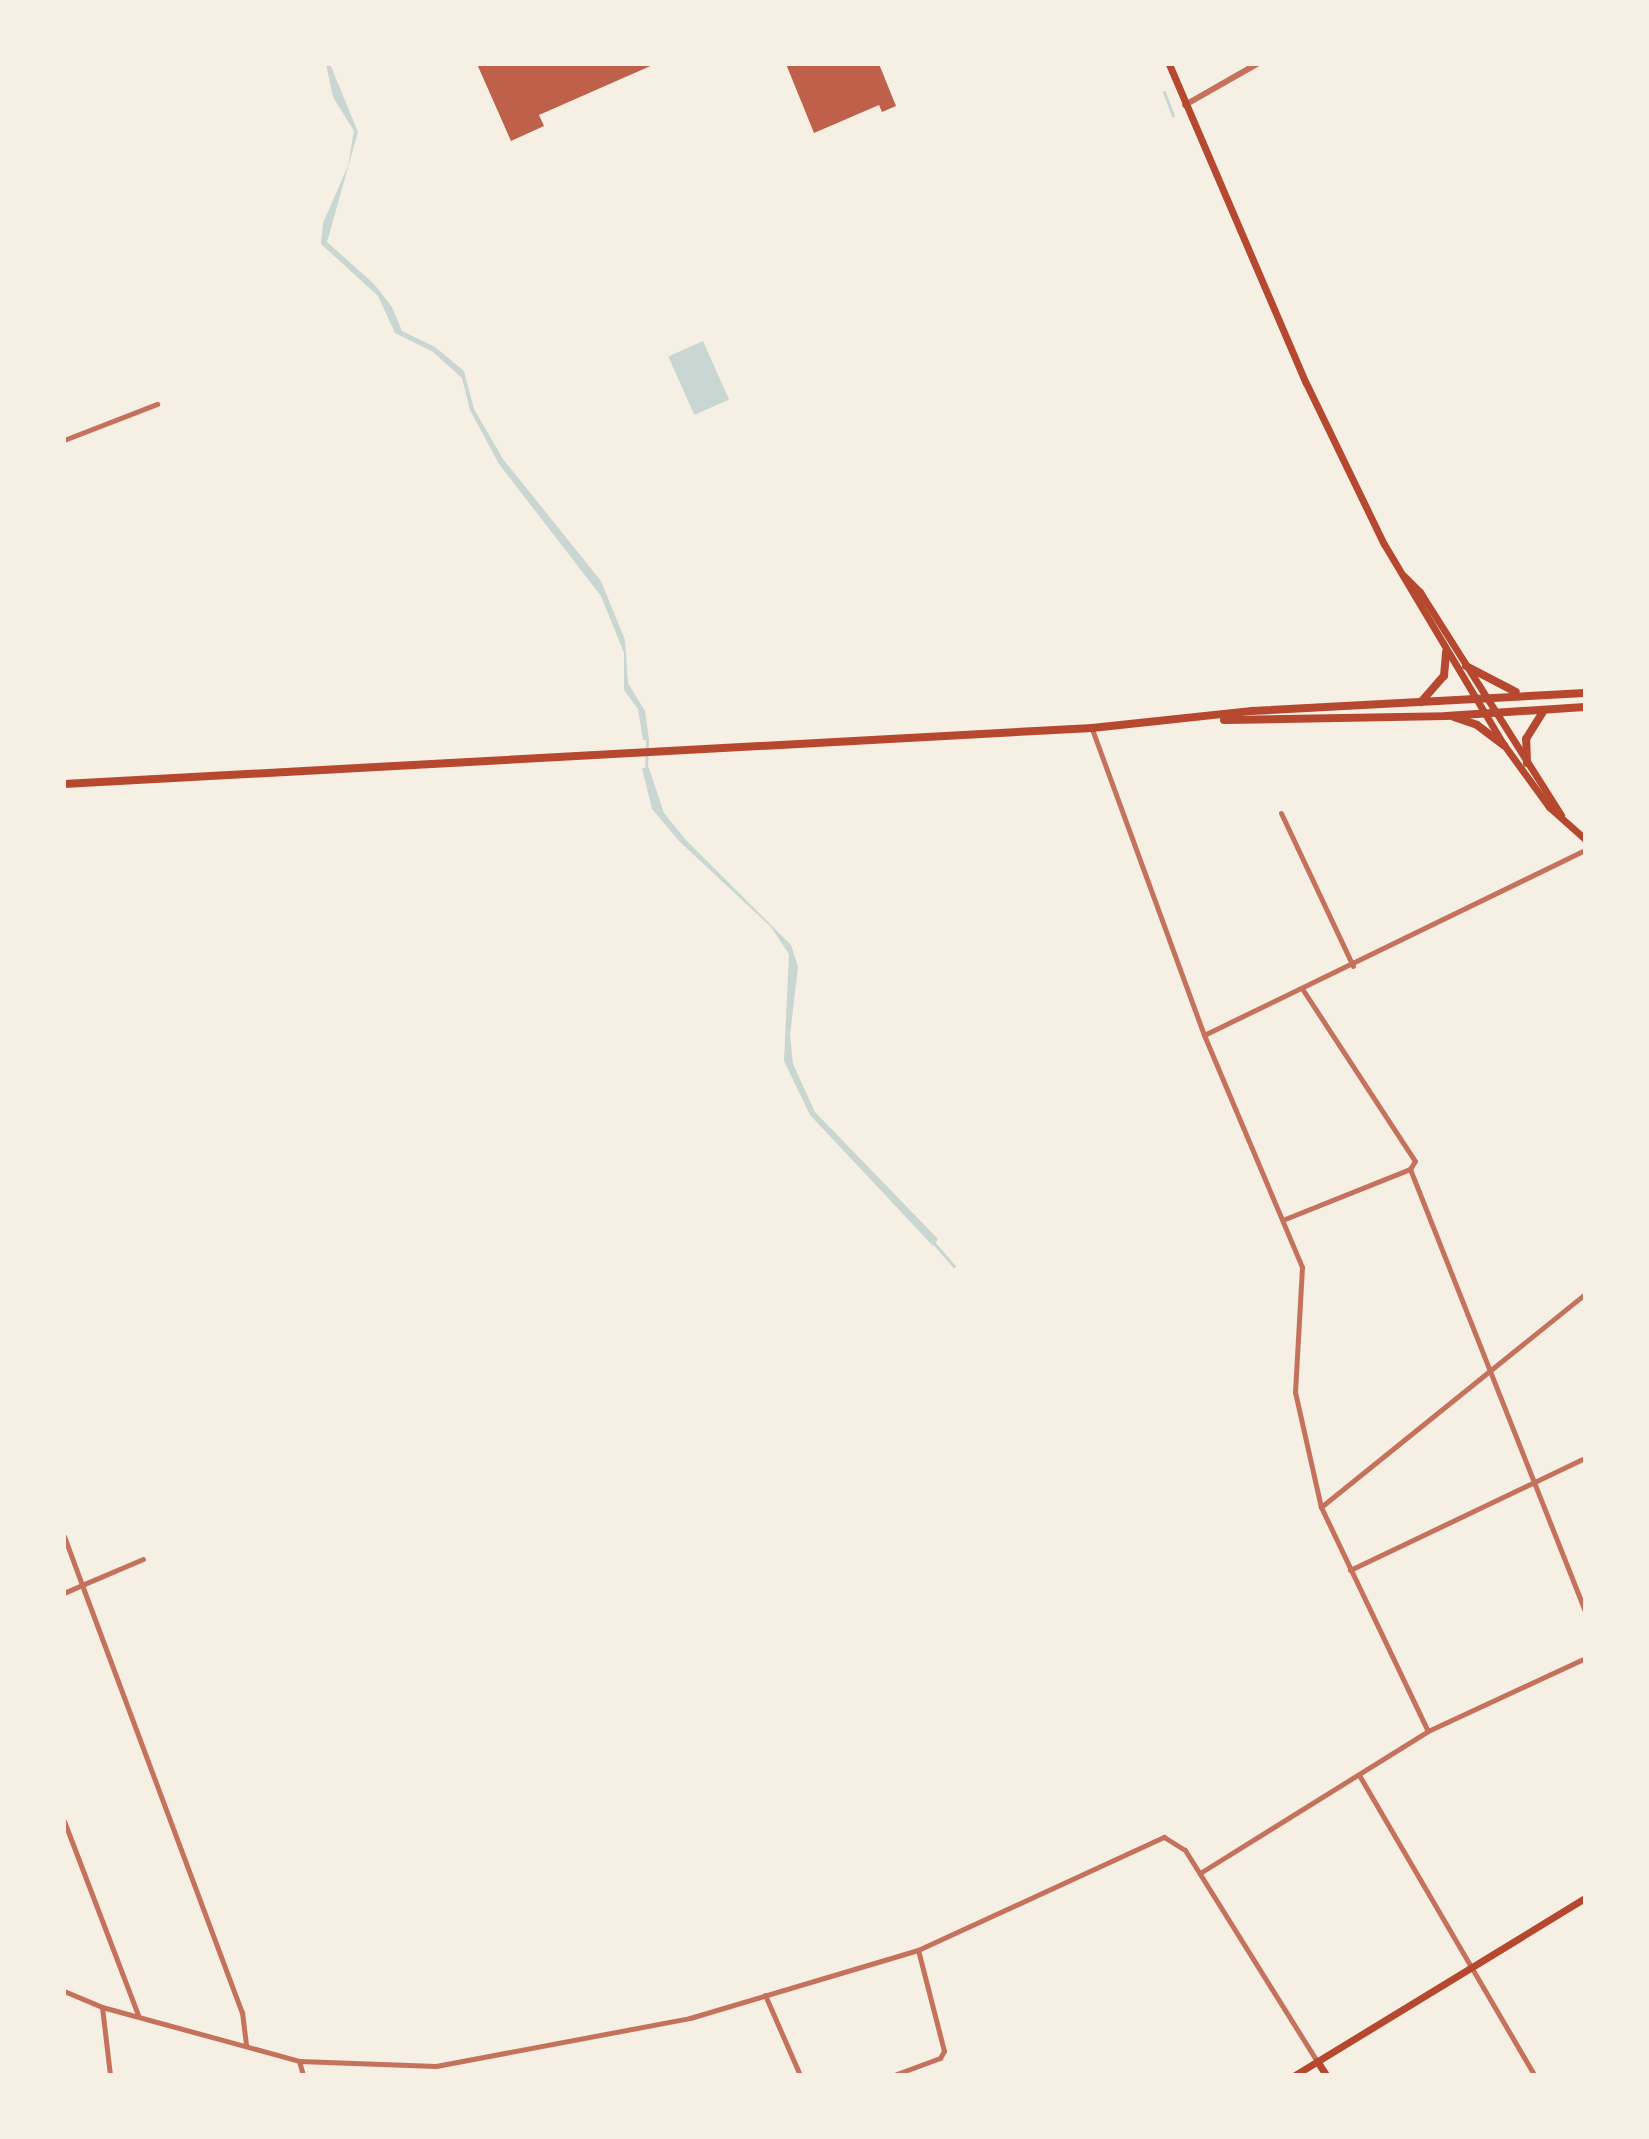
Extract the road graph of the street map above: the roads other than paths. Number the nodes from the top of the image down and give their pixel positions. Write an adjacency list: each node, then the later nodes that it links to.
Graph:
1 (1169, 64): 3 (main road)
2 (1257, 64): 3 (street)
3 (1185, 105): 6 (main road)
4 (157, 404): 5 (street)
5 (64, 440)
6 (1402, 575): 7 (main road); 8 (main road)
7 (1446, 652): 11 (main road); 12 (highway)
8 (1466, 666): 10 (highway); 11 (main road)
9 (1585, 693): 10 (highway)
10 (1520, 694): 11 (highway)
11 (1481, 696): 12 (highway); 15 (main road)
12 (1421, 702): 17 (highway)
13 (1585, 707): 14 (highway)
14 (1544, 710): 15 (highway); 20 (highway)
15 (1491, 713): 16 (highway); 19 (main road); 20 (main road)
16 (1446, 716): 17 (highway); 19 (highway)
17 (1212, 719): 18 (highway)
18 (1092, 728): 21 (highway); 28 (street)
19 (1504, 745): 23 (main road)
20 (1527, 763): 23 (main road)
21 (64, 784)
22 (1281, 813): 26 (street)
23 (1562, 817): 24 (main road)
24 (1585, 839)
25 (1585, 850): 26 (street)
26 (1353, 966): 27 (street)
27 (1303, 990): 28 (street); 29 (street)
28 (1204, 1035): 30 (street)
29 (1410, 1169): 30 (street); 32 (street)
30 (1284, 1219): 35 (street)
31 (1585, 1294): 32 (street)
32 (1493, 1371): 34 (street); 35 (street)
33 (1585, 1458): 34 (street)
34 (1536, 1480): 38 (street); 41 (street)
35 (1321, 1507): 38 (street)
36 (64, 1536): 39 (street)
37 (143, 1559): 39 (street)
38 (1350, 1570): 43 (street)
39 (82, 1585): 40 (street); 54 (street)
40 (64, 1593)
41 (1585, 1610)
42 (1585, 1658): 43 (street)
43 (1428, 1731): 44 (street)
44 (1359, 1775): 46 (street); 49 (street)
45 (64, 1821): 53 (street)
46 (1200, 1873): 48 (street); 56 (street)
47 (1585, 1898): 49 (main road)
48 (918, 1950): 51 (street); 60 (street)
49 (1474, 1968): 56 (main road); 63 (street)
50 (64, 1991): 52 (street)
51 (765, 1995): 55 (street); 59 (street)
52 (102, 2007): 53 (street); 57 (street)
53 (138, 2016): 54 (street)
54 (246, 2046): 55 (street)
55 (299, 2061): 58 (street)
56 (1317, 2061): 61 (main road); 62 (main road)
57 (110, 2075)
58 (303, 2075)
59 (800, 2075)
60 (894, 2075)
61 (1295, 2075)
62 (1326, 2075)
63 (1534, 2075)

